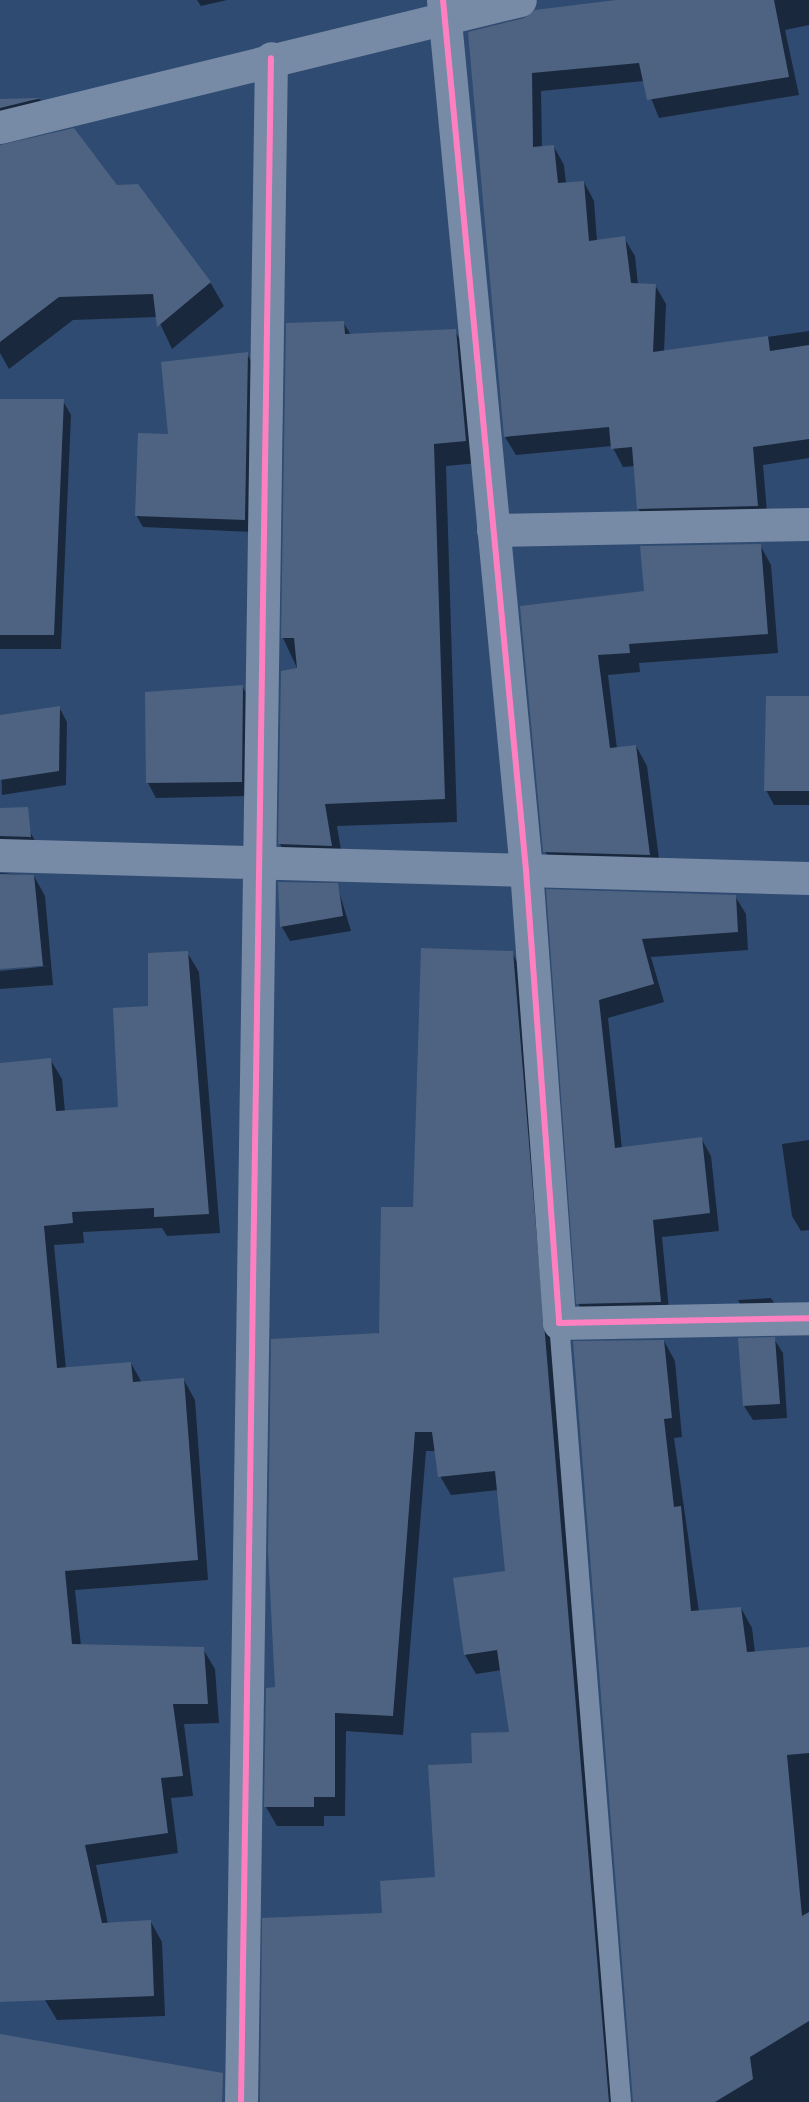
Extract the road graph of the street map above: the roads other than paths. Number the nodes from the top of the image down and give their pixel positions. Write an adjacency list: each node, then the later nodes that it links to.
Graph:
1 (520, 0): 2 (street)
2 (442, 8): 3 (street); 6 (street)
3 (272, 58): 4 (street); 8 (street)
4 (0, 127)
5 (809, 524): 6 (street)
6 (493, 530): 9 (street)
7 (0, 855): 8 (street)
8 (260, 862): 9 (street); 13 (street)
9 (526, 870): 10 (street); 12 (street)
10 (809, 879)
11 (809, 1318): 12 (street)
12 (559, 1323): 14 (lane)
13 (240, 2102)
14 (621, 2102)

